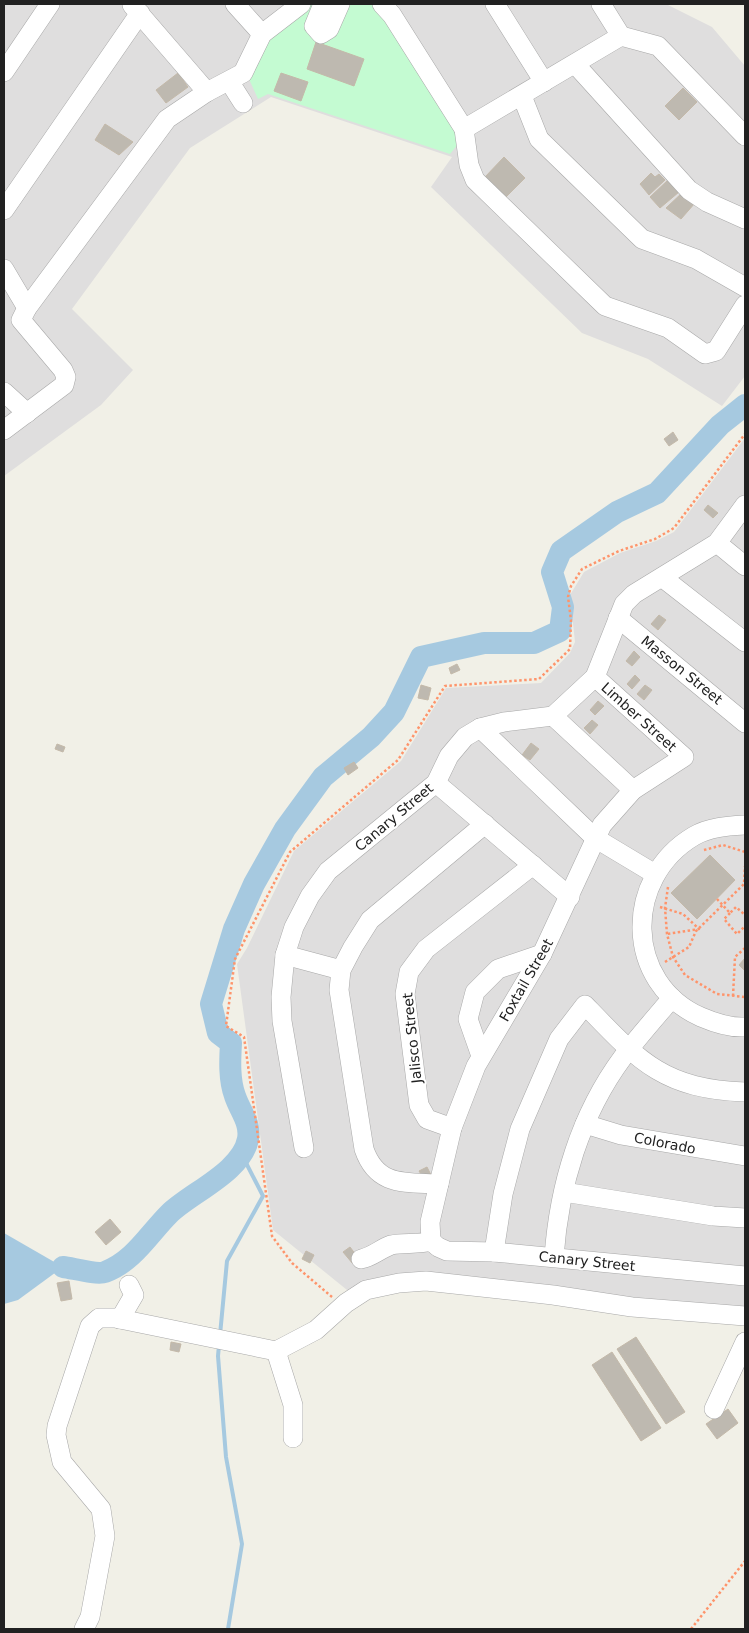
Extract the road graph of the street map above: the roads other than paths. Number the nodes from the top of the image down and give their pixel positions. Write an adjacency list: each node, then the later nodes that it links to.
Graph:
1 (50, 4): 13 (street)
2 (235, 4): 10 (street)
3 (301, 4): 10 (street)
4 (323, 4): 5 (street)
5 (340, 4)
6 (382, 4): 19 (street)
7 (495, 4): 15 (street)
8 (601, 4): 11 (street)
9 (135, 8): 16 (street); 21 (street)
10 (262, 34): 14 (street)
11 (621, 36): 12 (street); 20 (street)
12 (575, 64): 15 (street); 22 (street)
13 (4, 72)
14 (229, 81): 16 (street); 18 (street)
15 (544, 82): 17 (street)
16 (207, 92): 26 (street)
17 (522, 96): 19 (street); 24 (street)
18 (242, 103)
19 (464, 129): 25 (street)
20 (745, 136)
21 (4, 210)
22 (745, 219)
23 (4, 270): 26 (street)
24 (745, 287)
25 (745, 305)
26 (27, 308): 28 (street)
27 (4, 392): 28 (street)
28 (26, 413): 29 (street)
29 (4, 430)
30 (745, 505): 31 (street)
31 (717, 543): 32 (street); 33 (street)
32 (745, 566)
33 (663, 578): 34 (street); 35 (street)
34 (618, 618): 36 (street); 37 (street, Masson Street)
35 (745, 642)
36 (595, 676): 38 (street); 41 (street, Limber Street)
37 (738, 706): 39 (street, Masson Street)
38 (553, 716): 40 (street, Canary Street); 43 (street)
39 (745, 723)
40 (480, 728): 42 (street, Canary Street); 46 (street)
41 (684, 757): 43 (street, Foxtail Street)
42 (436, 783): 44 (street); 51 (street, Canary Street)
43 (633, 790): 46 (street, Foxtail Street)
44 (485, 824): 47 (street); 52 (street)
45 (745, 825): 48 (street)
46 (595, 838): 48 (street); 49 (street, Foxtail Street)
47 (533, 865): 49 (street); 59 (street, Jalisco Street)
48 (662, 879): 53 (street)
49 (570, 896): 50 (street, Foxtail Street)
50 (542, 954): 56 (street, Foxtail Street); 56 (street)
51 (285, 955): 52 (street); 60 (street, Canary Street)
52 (341, 970): 62 (street)
53 (672, 998): 54 (street); 55 (street)
54 (745, 1026)
55 (629, 1050): 57 (street); 58 (street); 66 (street)
56 (481, 1056): 59 (street, Foxtail Street)
57 (745, 1092)
58 (585, 1124): 61 (street, Colorado); 63 (street)
59 (452, 1128): 62 (street, Foxtail Street)
60 (304, 1148)
61 (745, 1156)
62 (439, 1184): 65 (street, Foxtail Street)
63 (564, 1192): 64 (street); 67 (street)
64 (745, 1218)
65 (431, 1241): 66 (street, Canary Street); 68 (street)
66 (494, 1252): 67 (street, Canary Street)
67 (554, 1258): 69 (street, Canary Street)
68 (361, 1259)
69 (745, 1276)
70 (129, 1285): 72 (street)
71 (745, 1316): 74 (street)
72 (120, 1320): 74 (street); 77 (street)
73 (745, 1342): 75 (street)
74 (273, 1351): 76 (street)
75 (714, 1409)
76 (293, 1438)
77 (84, 1629)

